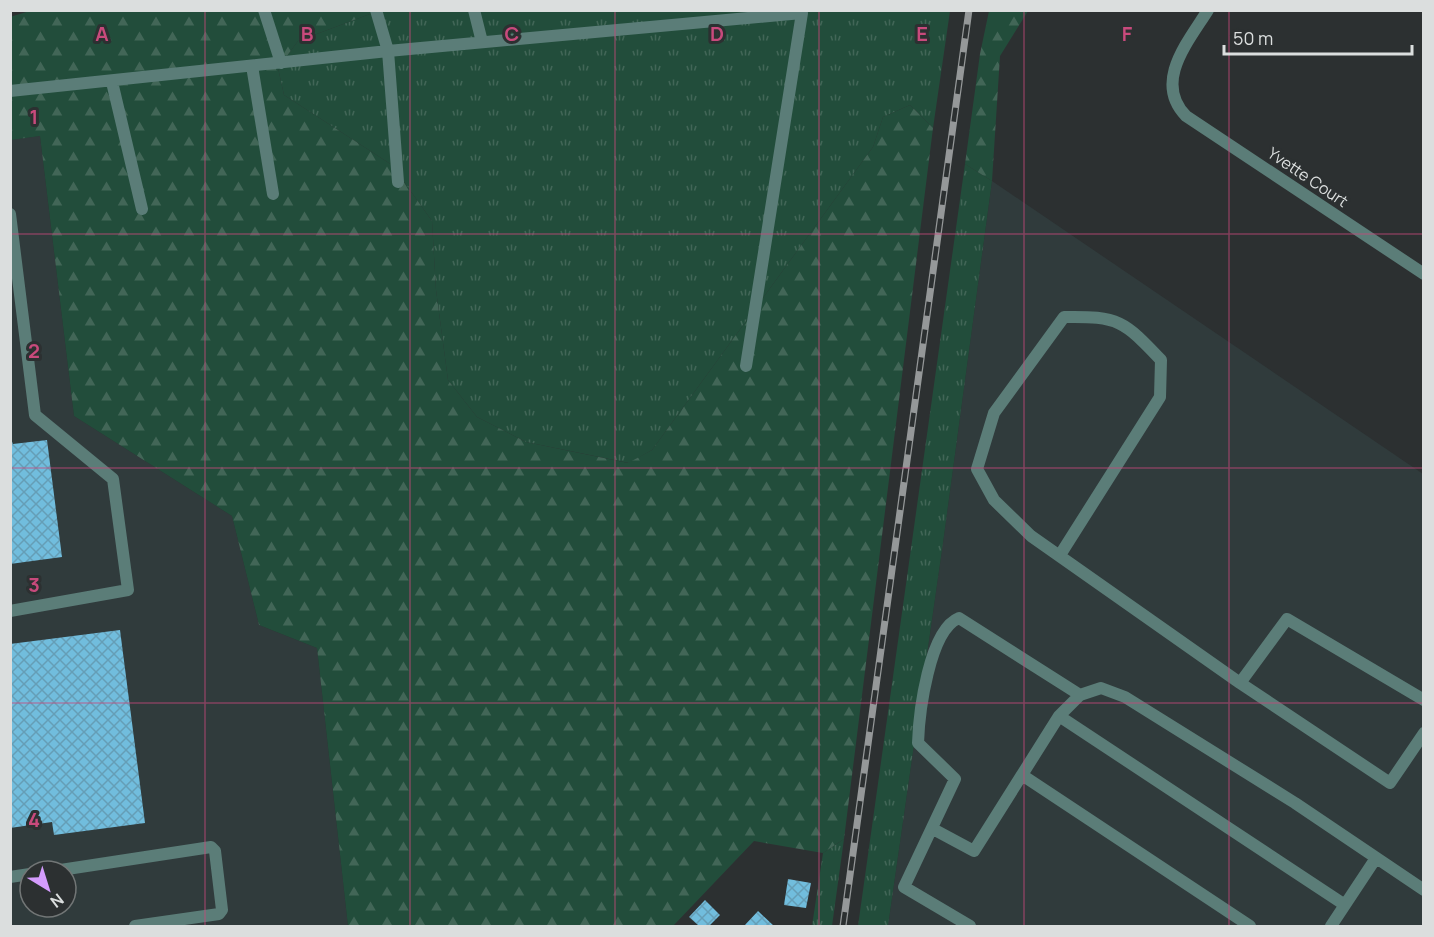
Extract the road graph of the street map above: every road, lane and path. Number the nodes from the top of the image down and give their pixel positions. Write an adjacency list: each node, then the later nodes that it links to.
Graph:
1 (264, 10): 8 (street)
2 (376, 10): 7 (street)
3 (474, 10): 6 (street)
4 (1208, 10): 16 (street, Yvette Court)
5 (802, 12): 6 (street); 17 (street)
6 (482, 42): 7 (street)
7 (388, 51): 8 (street); 12 (street)
8 (281, 63): 9 (street)
9 (252, 66): 10 (street); 13 (street)
10 (112, 82): 11 (street); 14 (street)
11 (10, 91)
12 (398, 182)
13 (273, 194)
14 (142, 209)
15 (10, 214): 19 (street)
16 (1424, 274)
17 (746, 366)
18 (1060, 555): 18 (street); 20 (street)
19 (10, 610)
20 (1240, 683): 22 (street); 24 (street)
21 (1080, 695): 23 (street); 26 (street); 27 (street)
22 (1424, 700)
23 (1059, 716): 25 (street); 30 (street)
24 (1424, 733)
25 (1022, 775): 26 (street); 33 (street)
26 (933, 828): 32 (street)
27 (1376, 858): 29 (street); 30 (street)
28 (78, 867): 31 (street)
29 (1424, 890)
30 (1345, 905): 34 (street)
31 (135, 927)
32 (970, 927)
33 (1250, 927)
34 (1331, 927)

